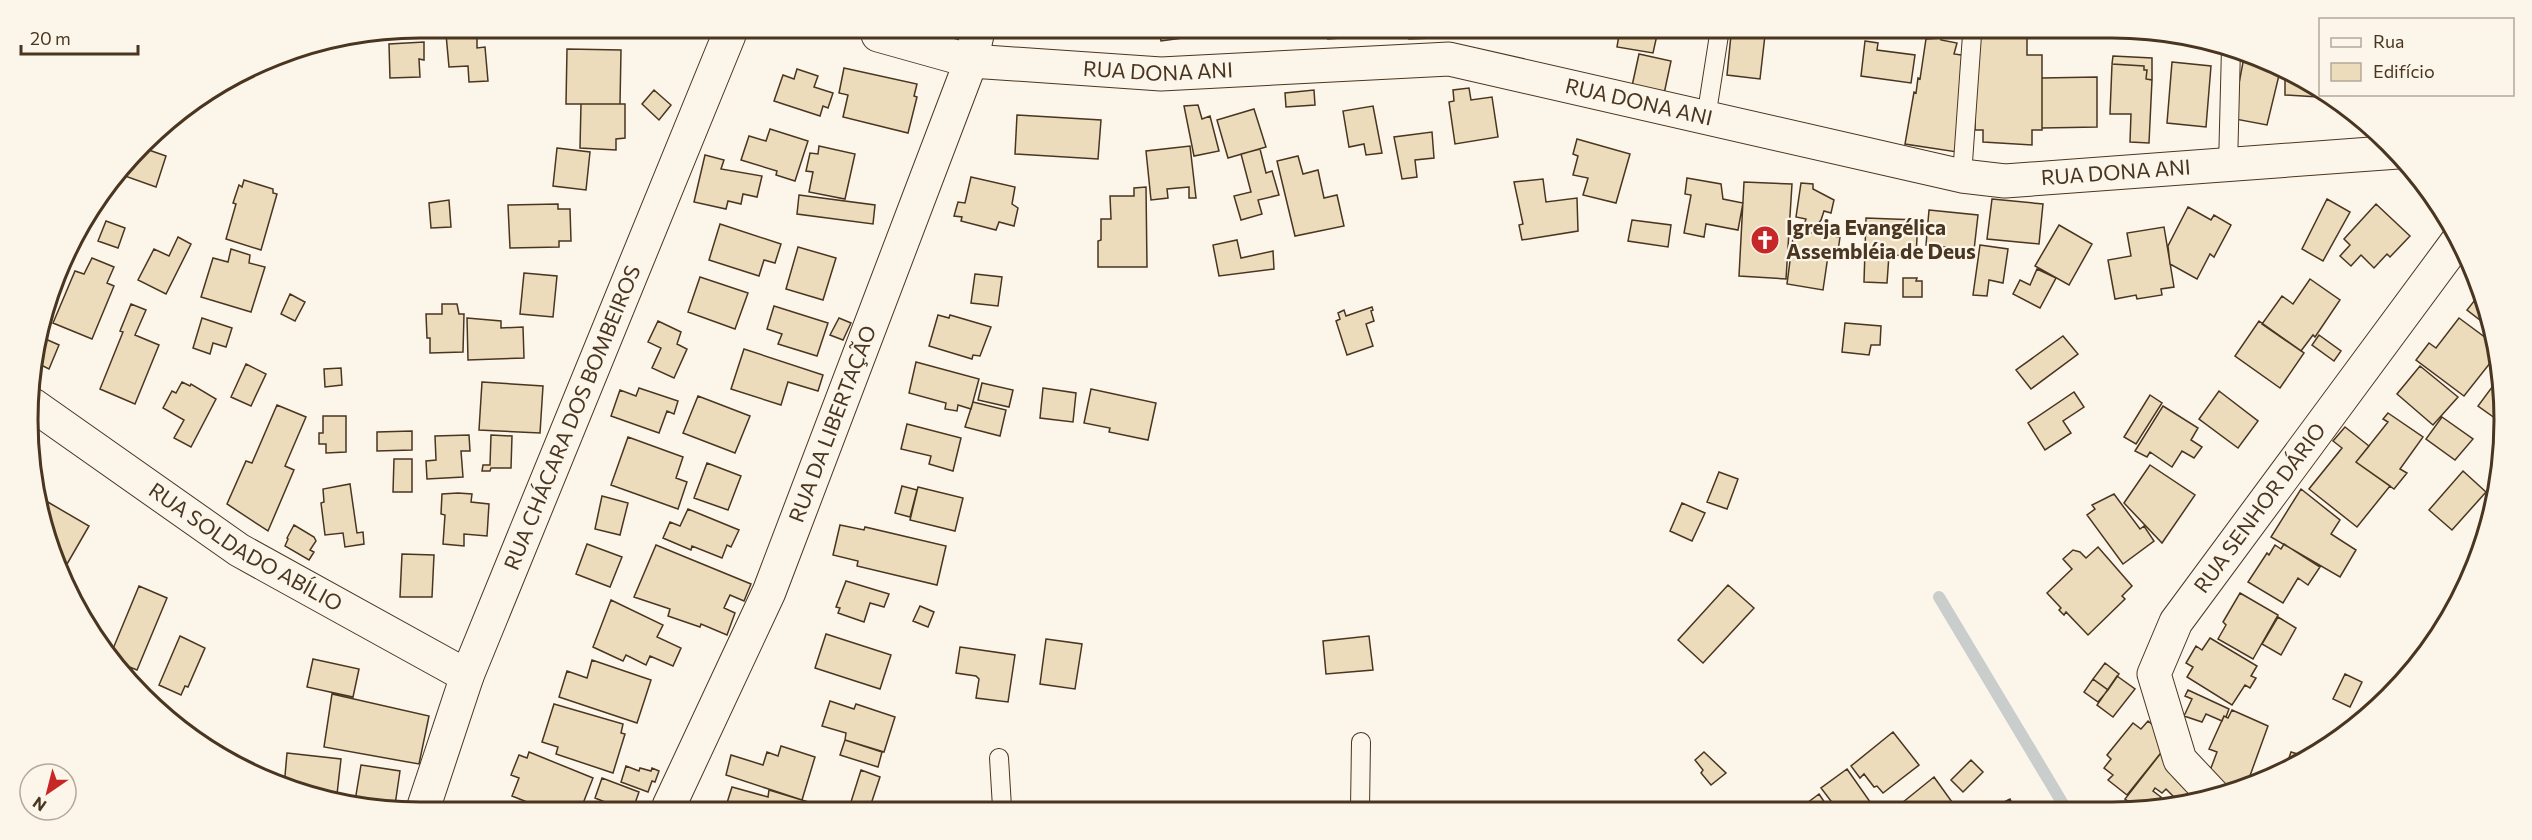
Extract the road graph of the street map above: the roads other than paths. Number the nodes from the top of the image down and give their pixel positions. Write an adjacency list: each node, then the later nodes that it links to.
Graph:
1 (727, 38): 13 (street, RUA CHÁCARA DOS BOMBEIROS)
2 (906, 38): 5 (street, RUA DONA ANI)
3 (1719, 38): 7 (lane)
4 (1972, 38): 10 (lane)
5 (974, 48): 7 (street, RUA DONA ANI); 18 (street, RUA DA LIBERTAÇÃO)
6 (2231, 57): 9 (lane)
7 (1706, 118): 10 (street, RUA DONA ANI)
8 (2385, 153): 9 (street, RUA DONA ANI)
9 (2228, 166): 10 (street, RUA DONA ANI)
10 (1962, 176)
11 (2453, 247): 16 (street, RUA SENHOR DÁRIO)
12 (38, 409): 13 (street, RUA SOLDADO ABÍLIO)
13 (468, 676): 17 (street, RUA CHÁCARA DOS BOMBEIROS)
14 (1361, 741): 20 (lane)
15 (999, 758): 19 (lane)
16 (2208, 790)
17 (425, 802)
18 (671, 802)
19 (1002, 802)
20 (1360, 802)

